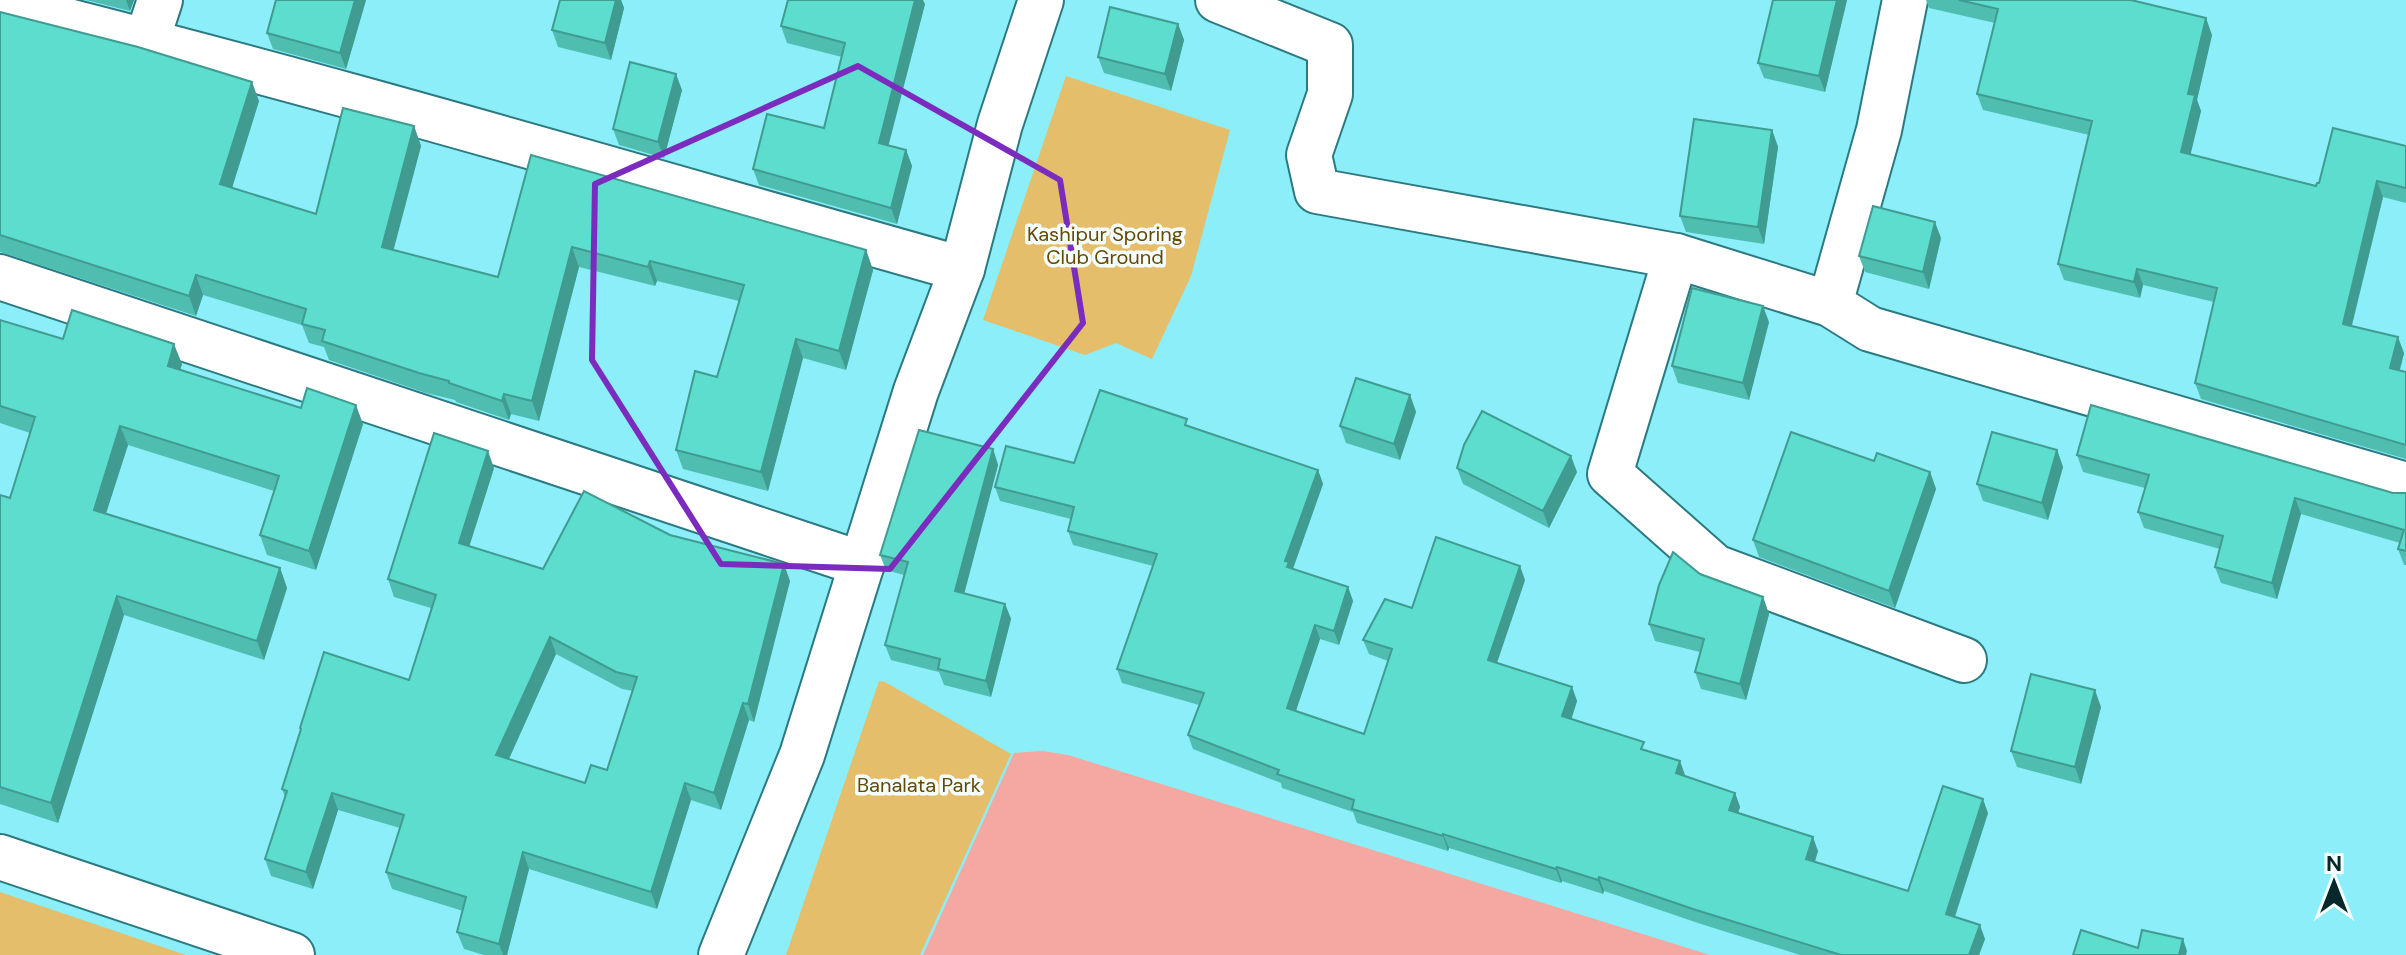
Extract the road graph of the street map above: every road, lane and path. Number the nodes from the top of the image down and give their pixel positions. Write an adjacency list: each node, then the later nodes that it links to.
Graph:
1 (160, 0): 6 (street)
2 (1041, 0): 8 (street)
3 (1218, 0): 7 (street)
4 (1905, 0): 10 (street)
5 (0, 4): 6 (street)
6 (147, 40): 8 (street)
7 (1676, 256): 10 (street); 13 (street)
8 (962, 269): 12 (street)
9 (0, 277): 12 (street)
10 (1830, 304): 11 (street)
11 (2406, 485)
12 (862, 564): 16 (street)
13 (1964, 660)
14 (0, 857): 15 (street)
15 (292, 955)
16 (721, 955)

